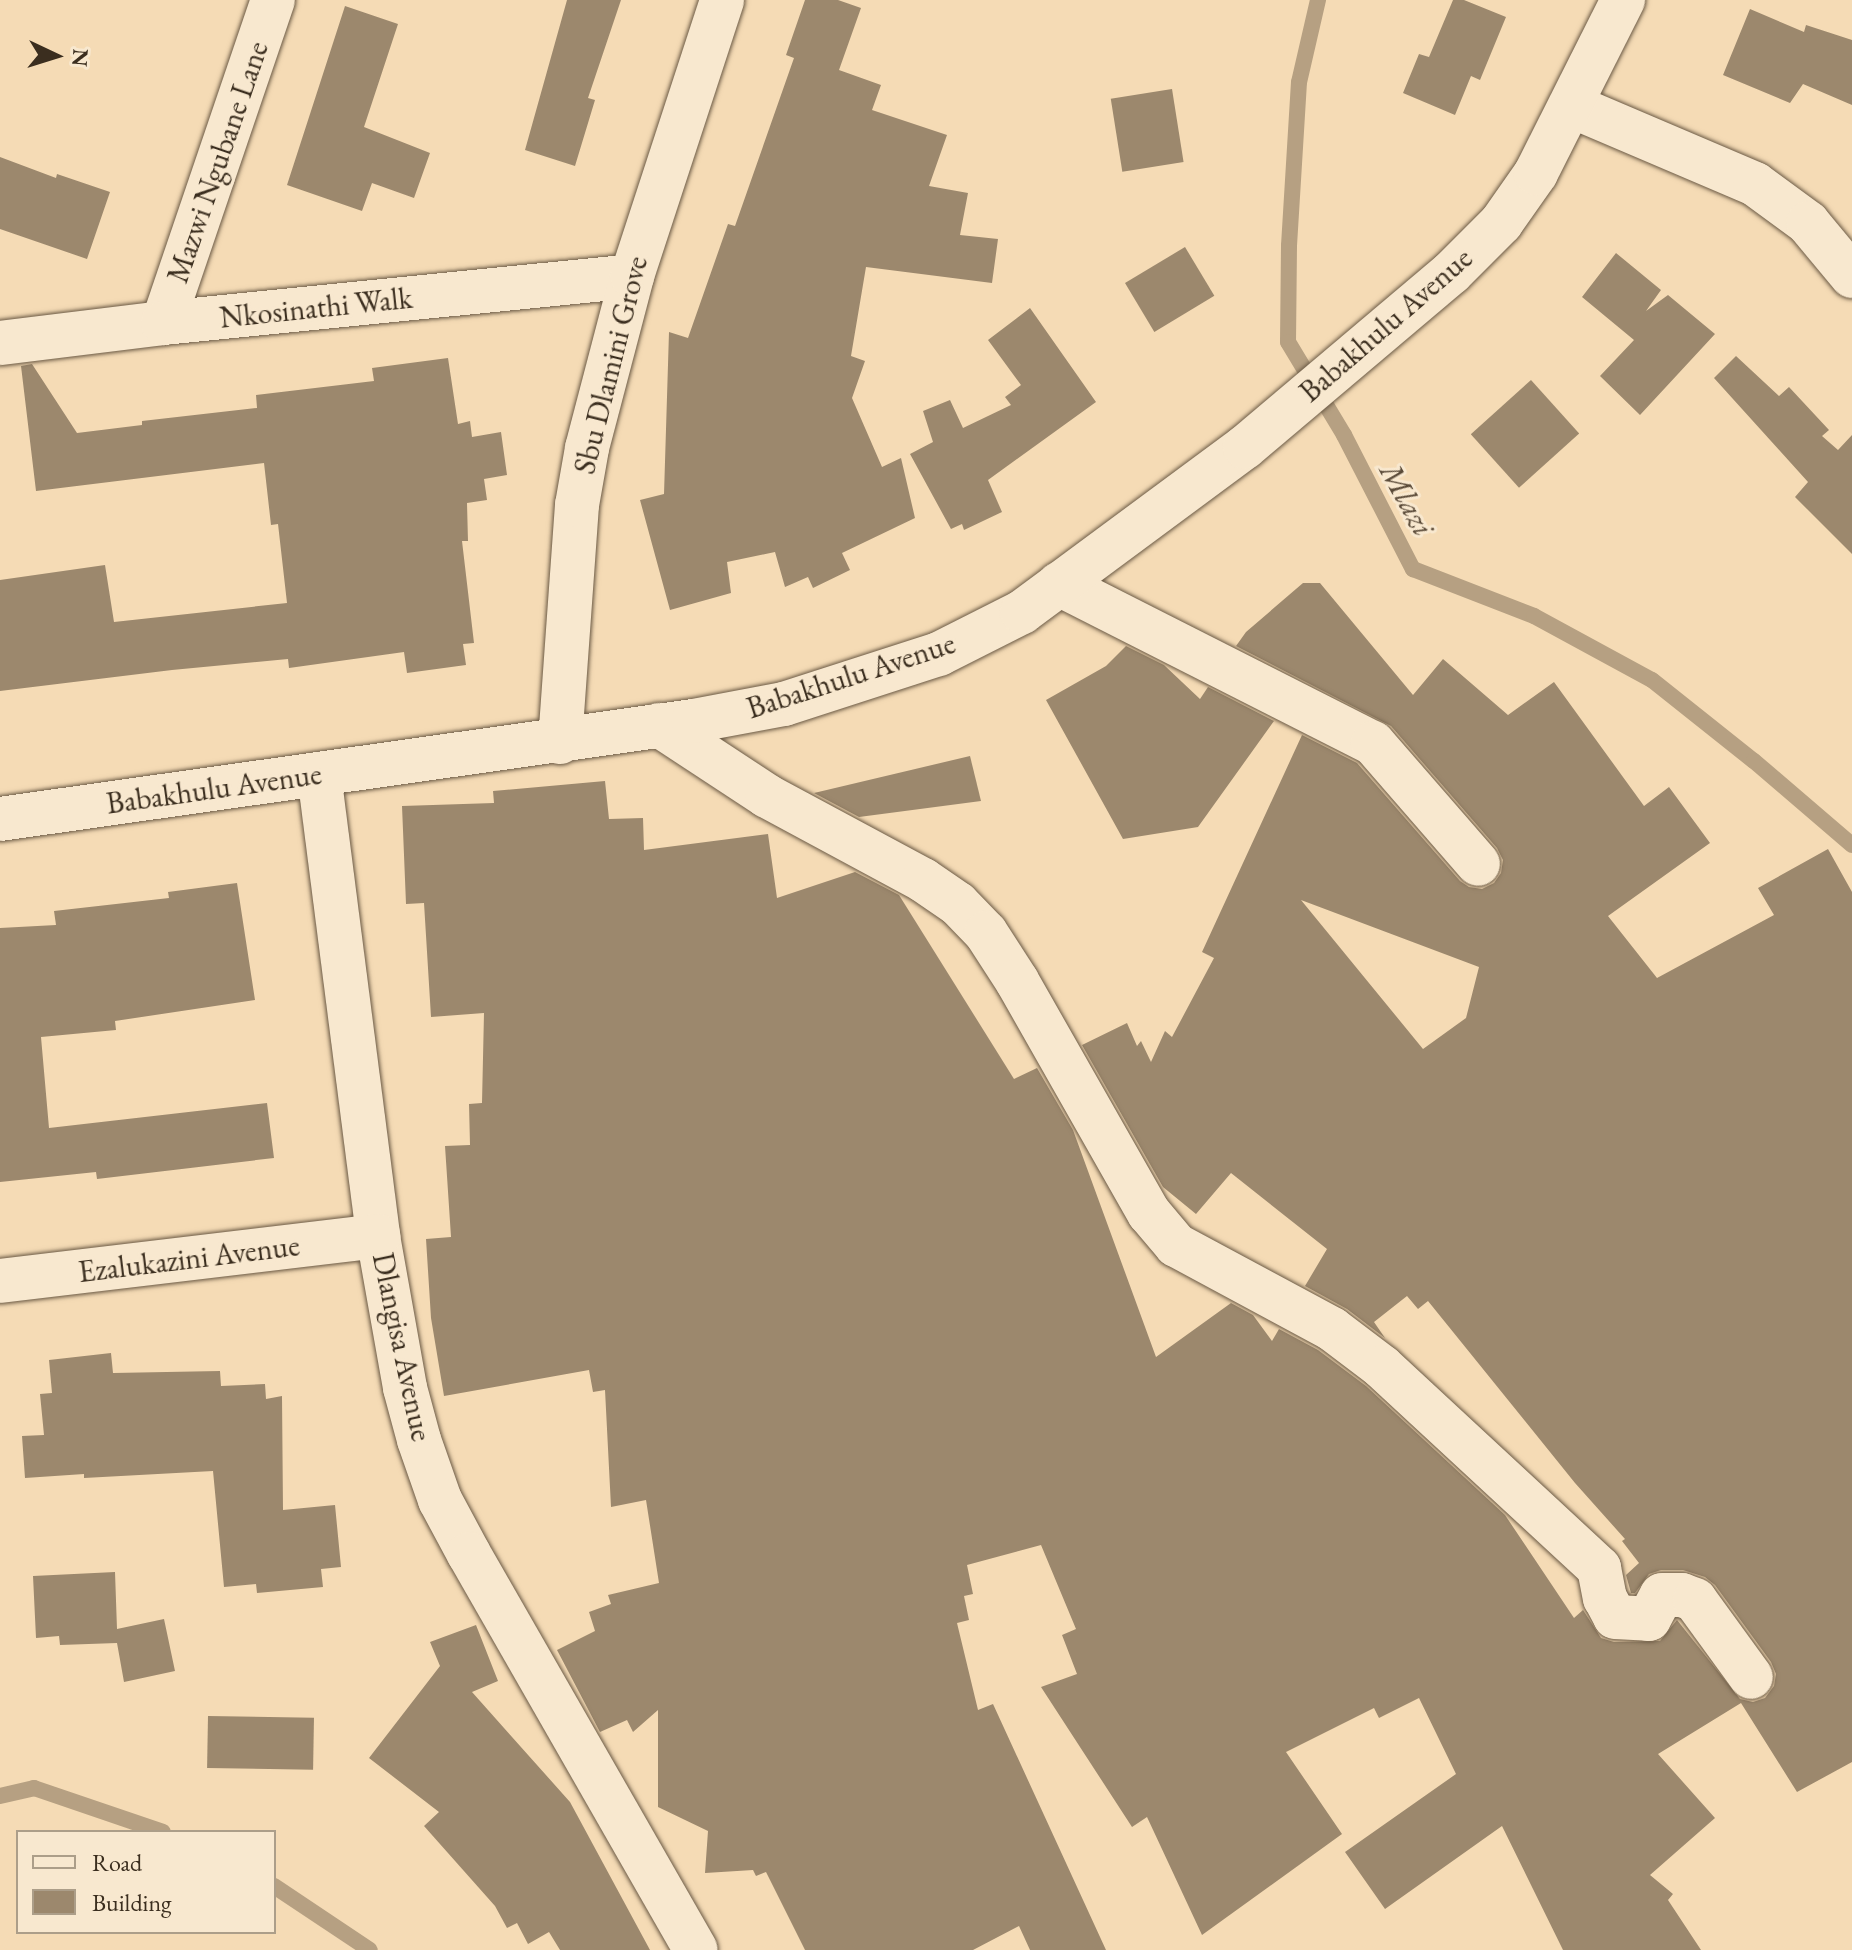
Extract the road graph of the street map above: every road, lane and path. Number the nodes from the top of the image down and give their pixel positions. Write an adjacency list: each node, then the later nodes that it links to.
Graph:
1 (273, 0): 7 (street, Mazwi Ngubane Lane)
2 (722, 0): 5 (street, Sbu Dlamini Grove)
3 (1623, 0): 4 (street, Babakhulu Avenue)
4 (1572, 106): 6 (street); 9 (street, Babakhulu Avenue)
5 (632, 276): 7 (street, Nkosinathi Walk); 11 (street, Sbu Dlamini Grove)
6 (1852, 276)
7 (163, 323): 8 (street, Nkosinathi Walk)
8 (0, 343)
9 (1059, 584): 10 (street, Babakhulu Avenue); 14 (street)
10 (659, 725): 11 (street, Babakhulu Avenue); 17 (street)
11 (560, 742): 12 (street, Babakhulu Avenue)
12 (319, 774): 13 (street, Babakhulu Avenue); 15 (street, Dlangisa Avenue)
13 (0, 819)
14 (1478, 864)
15 (378, 1236): 16 (street, Ezalukazini Avenue); 18 (street, Dlangisa Avenue)
16 (0, 1281)
17 (1751, 1677)
18 (696, 1950)

